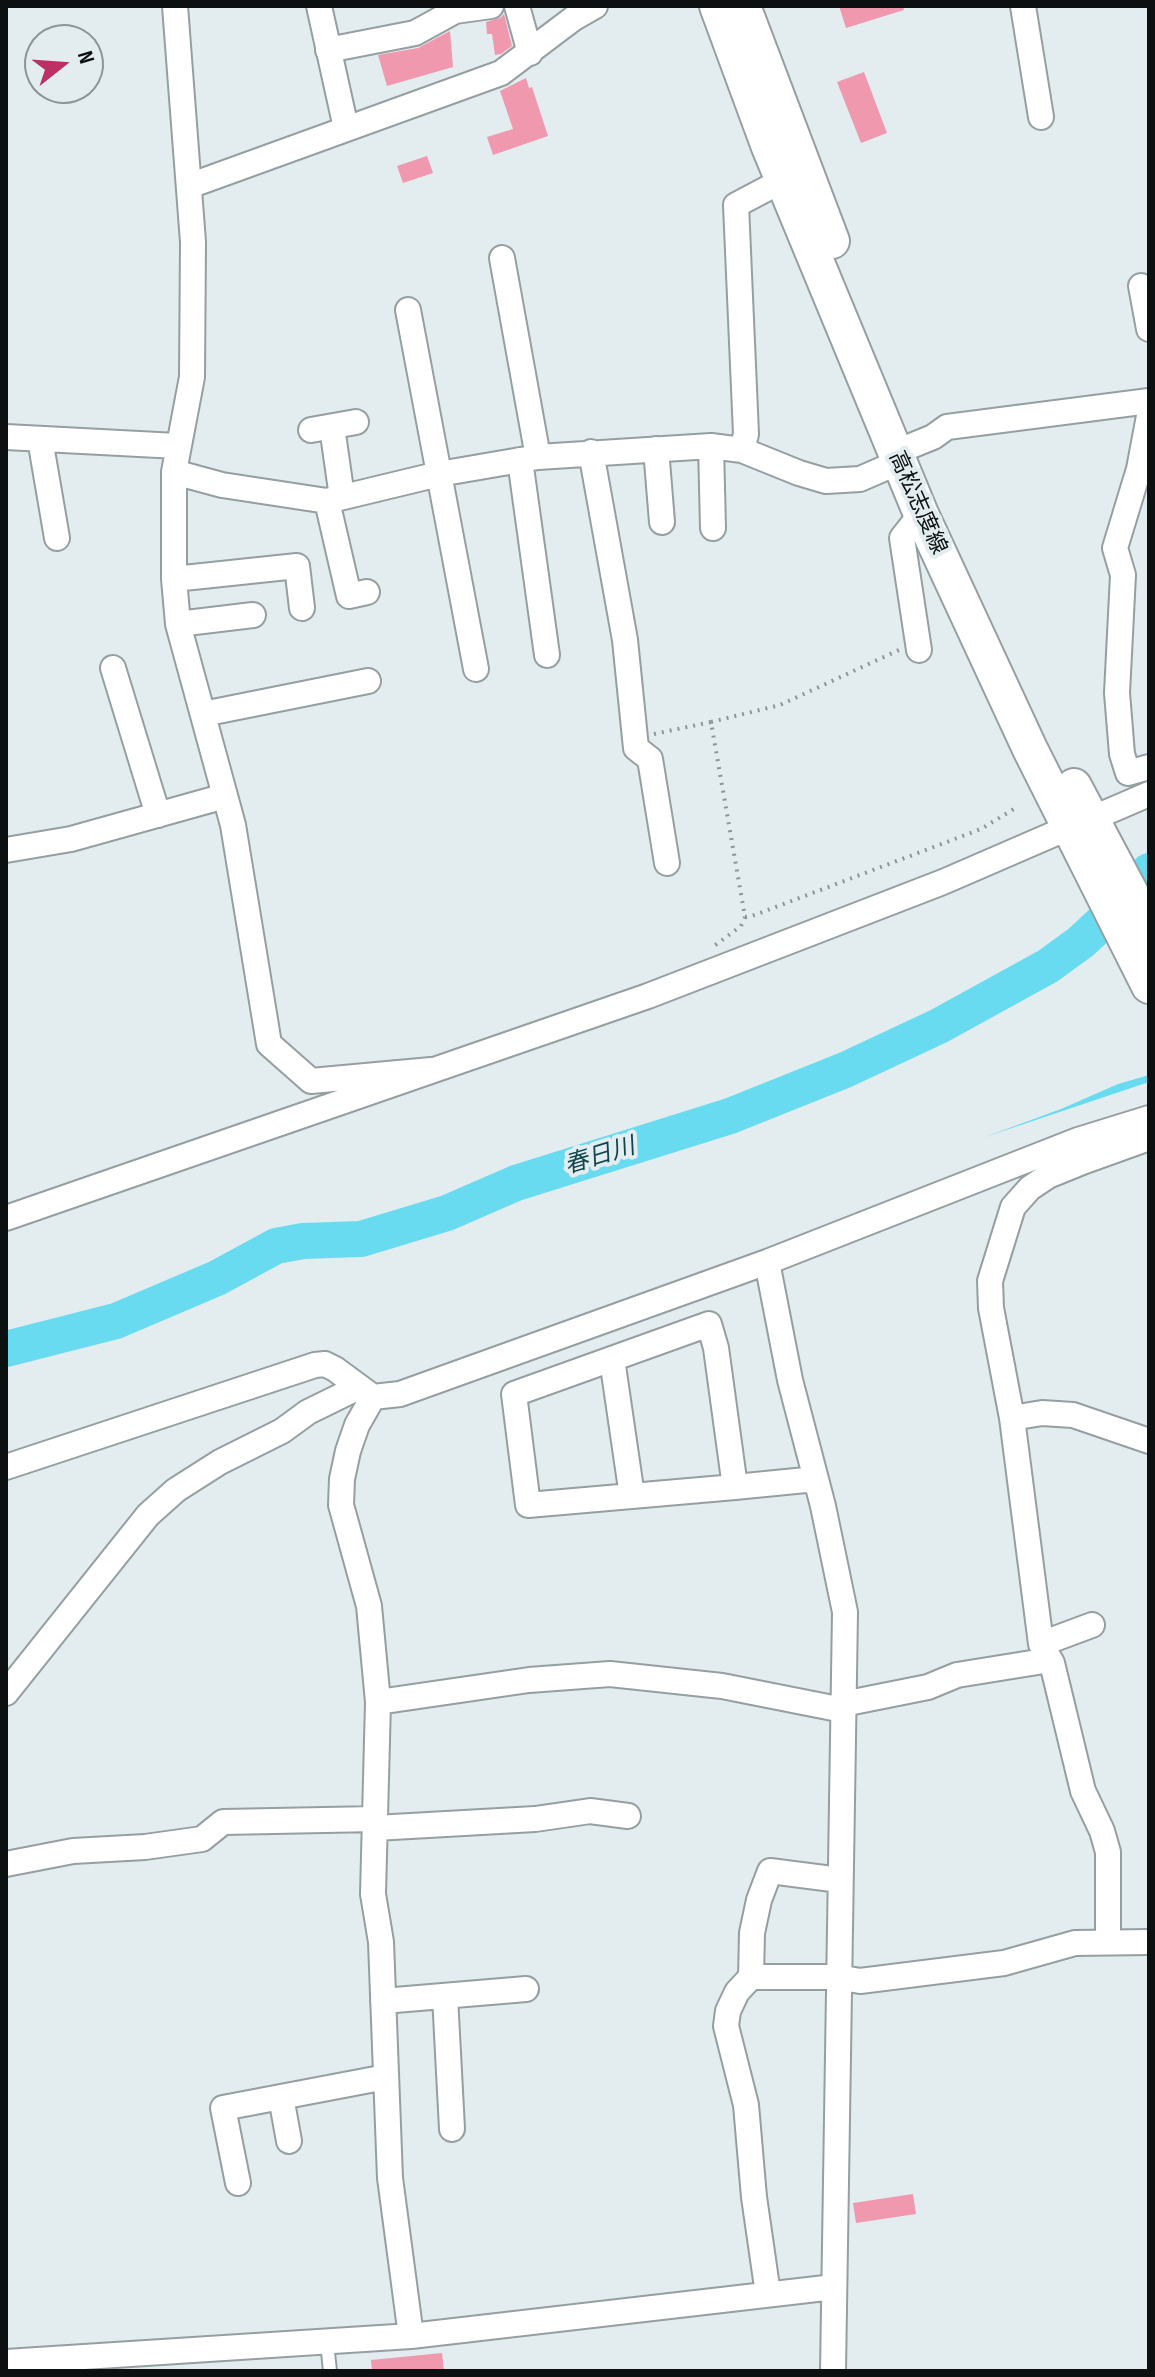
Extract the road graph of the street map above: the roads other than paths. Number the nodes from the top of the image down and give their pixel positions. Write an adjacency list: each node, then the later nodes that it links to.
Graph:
1 (175, 6): 13 (street)
2 (319, 6): 9 (street)
3 (491, 6): 9 (street)
4 (517, 6): 10 (street)
5 (595, 6): 10 (street)
6 (717, 6): 29 (main road, 高松志度線)
7 (743, 6): 29 (main road, 高松志度線)
8 (1023, 6): 11 (street)
9 (328, 50): 12 (street)
10 (530, 53): 12 (street)
11 (1041, 117)
12 (346, 128): 13 (street)
13 (189, 186): 24 (street)
14 (770, 187): 27 (street)
15 (502, 258): 30 (street)
16 (1141, 286): 18 (street)
17 (408, 310): 32 (street)
18 (1149, 329)
19 (1149, 401): 29 (street)
20 (1149, 416): 49 (street)
21 (333, 427): 33 (street)
22 (6, 437): 23 (street)
23 (40, 439): 24 (street); 37 (street)
24 (177, 446): 31 (street)
25 (711, 446): 26 (street); 27 (street); 36 (street)
26 (656, 449): 28 (street); 35 (street)
27 (742, 450): 29 (street)
28 (591, 452): 30 (street); 55 (street)
29 (906, 453): 34 (main road, 高松志度線); 53 (main road, 高松志度線)
30 (529, 458): 32 (street); 44 (street)
31 (174, 472): 33 (street); 38 (street)
32 (439, 474): 33 (street); 46 (street)
33 (335, 499): 39 (street)
34 (921, 514): 43 (street); 53 (main road, 高松志度線)
35 (662, 522)
36 (713, 528)
37 (57, 538)
38 (174, 579): 40 (street); 42 (street)
39 (367, 592)
40 (302, 608)
41 (253, 615): 42 (street)
42 (178, 624): 48 (street)
43 (918, 646)
44 (547, 655)
45 (113, 668): 52 (street)
46 (476, 669)
47 (368, 681): 48 (street)
48 (203, 714): 51 (street)
49 (1149, 767)
50 (1149, 794): 53 (street)
51 (225, 796): 52 (street); 58 (street)
52 (158, 815): 54 (street)
53 (1084, 829): 56 (main road, 高松志度線); 57 (main road, 高松志度線); 58 (street)
54 (6, 850)
55 (667, 863)
56 (1149, 927)
57 (1149, 986)
58 (431, 1070): 62 (street)
59 (1149, 1118): 61 (street)
60 (1149, 1138): 61 (street)
61 (1081, 1150): 63 (street); 66 (street)
62 (6, 1218)
63 (767, 1262): 65 (street); 69 (street)
64 (612, 1359): 70 (street); 71 (street); 71 (street)
65 (366, 1392): 68 (street); 74 (street); 75 (street)
66 (1012, 1418): 67 (street); 73 (street)
67 (1149, 1441)
68 (6, 1467)
69 (816, 1479): 70 (street); 76 (street)
70 (735, 1487): 71 (street)
71 (632, 1496)
72 (1092, 1625): 73 (street)
73 (1045, 1652): 76 (street); 81 (street)
74 (6, 1693)
75 (378, 1702): 76 (street); 78 (street)
76 (843, 1707): 80 (street)
77 (628, 1816): 78 (street)
78 (375, 1824): 79 (street); 87 (street)
79 (6, 1864)
80 (840, 1880): 83 (street); 84 (street)
81 (1108, 1942): 82 (street); 84 (street)
82 (1149, 1942)
83 (751, 1977): 84 (street); 94 (street)
84 (838, 1977): 93 (street)
85 (526, 1989): 86 (street)
86 (445, 1996): 87 (street); 90 (street)
87 (383, 2001): 88 (street)
88 (386, 2077): 89 (street); 95 (street)
89 (281, 2097): 91 (street); 92 (street)
90 (452, 2129)
91 (289, 2141)
92 (238, 2183)
93 (834, 2287): 94 (street); 99 (street)
94 (768, 2294): 95 (street)
95 (411, 2336): 96 (street)
96 (327, 2343): 97 (street); 98 (lane)
97 (8, 2354)
98 (330, 2371)
99 (833, 2371)

